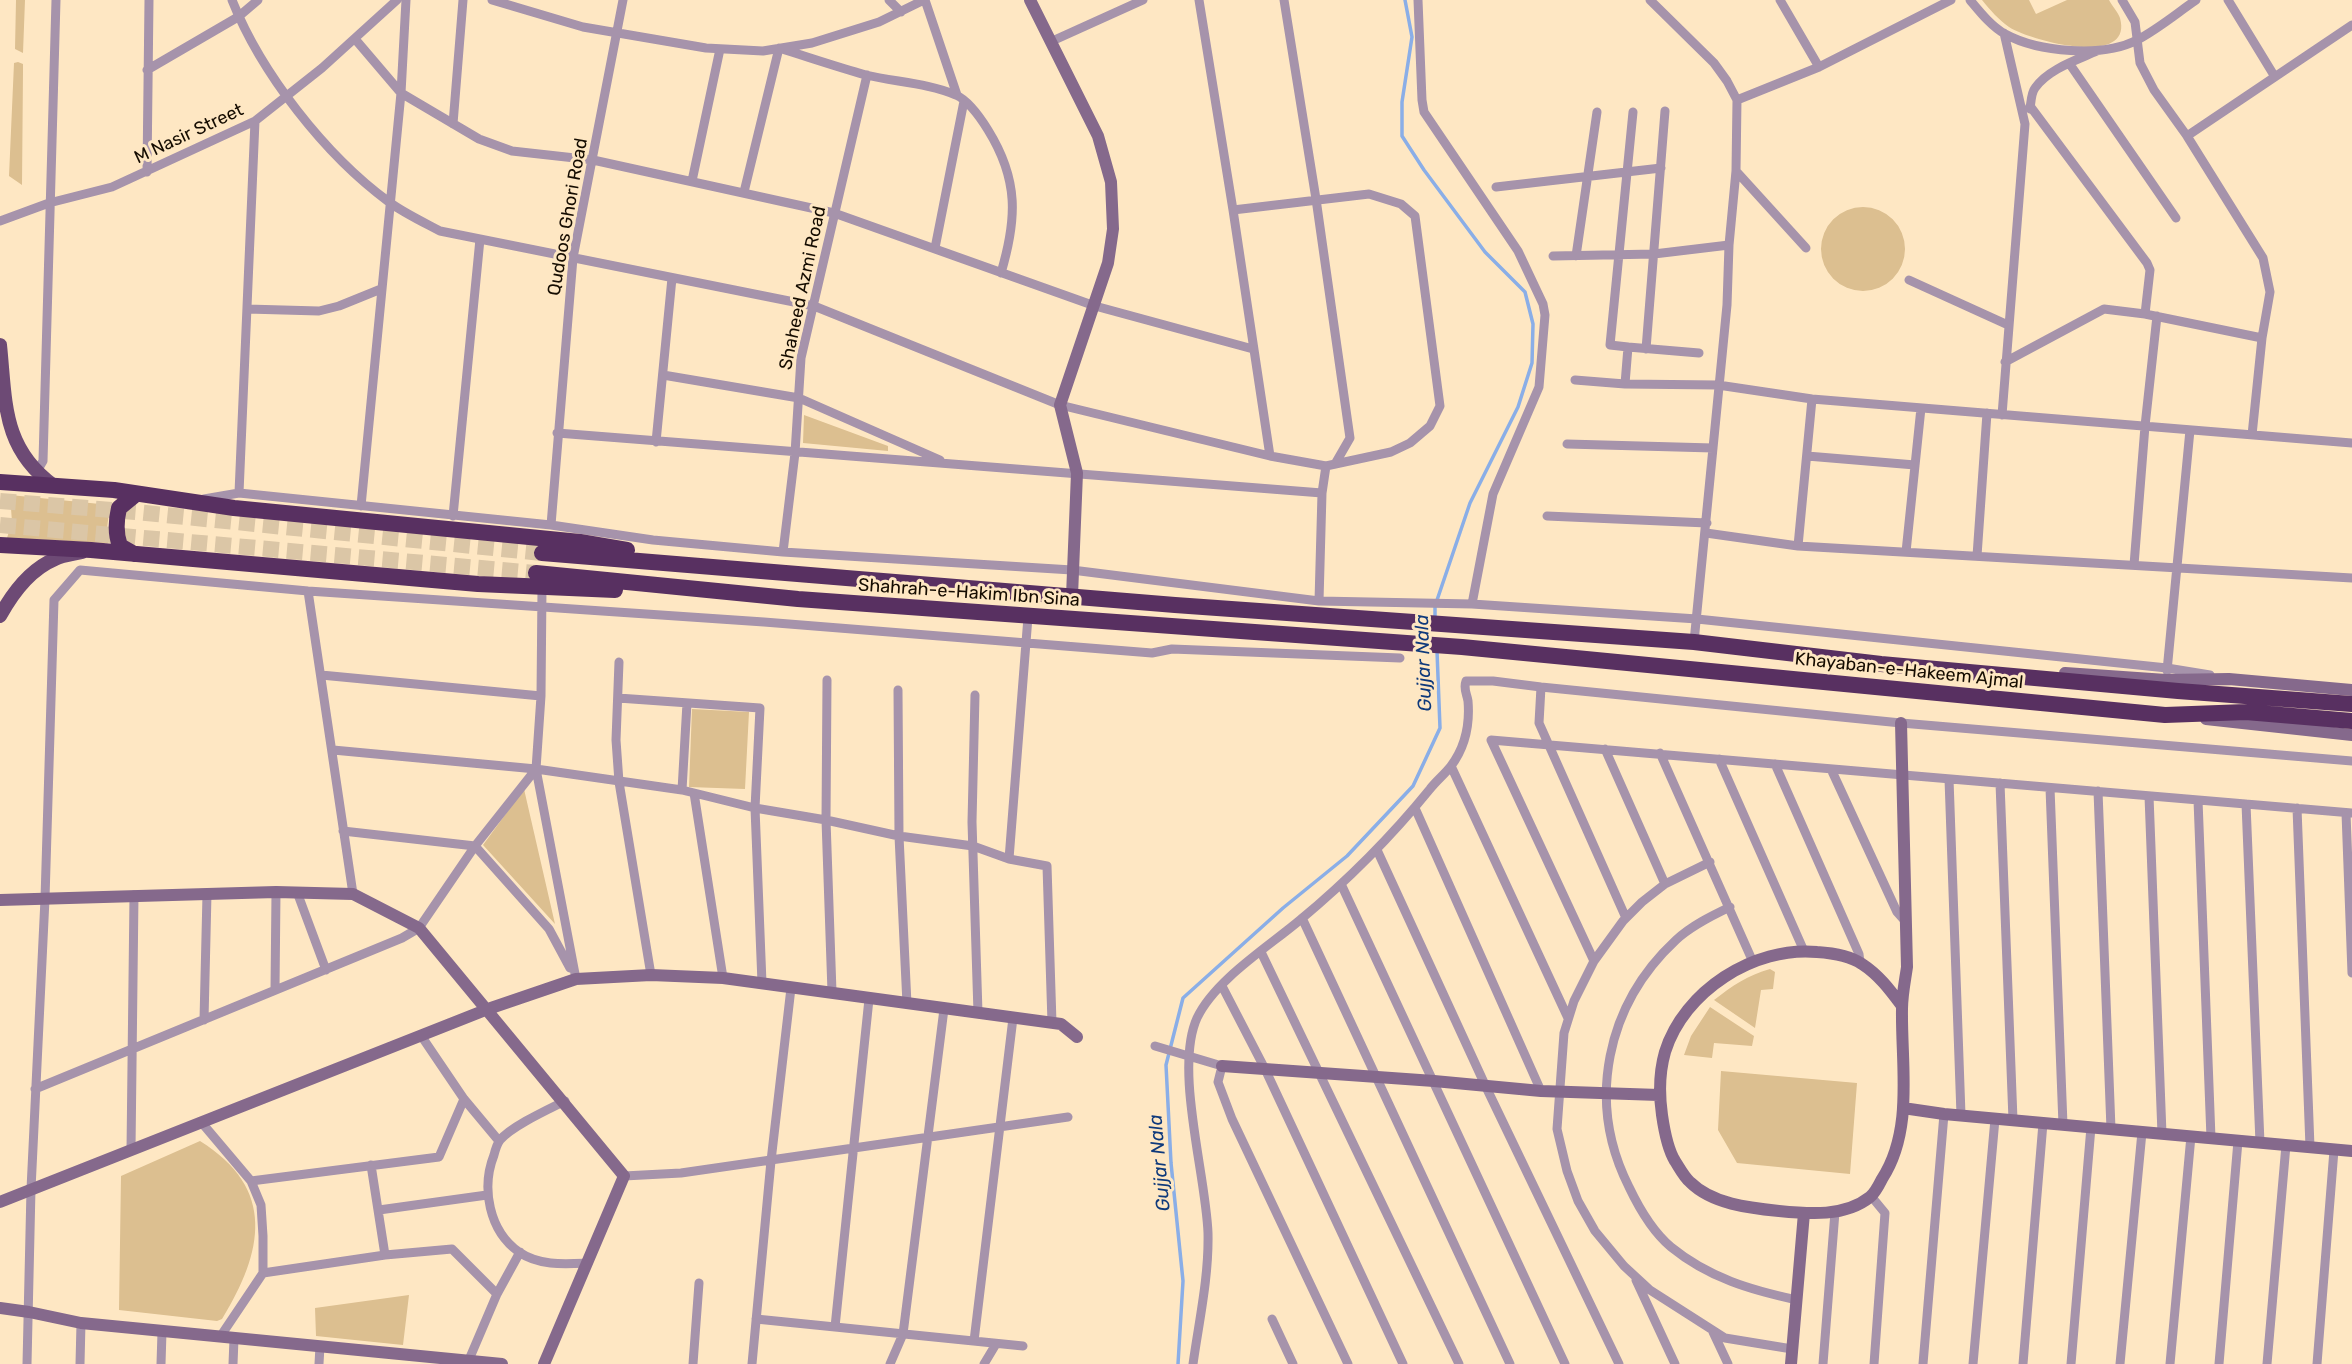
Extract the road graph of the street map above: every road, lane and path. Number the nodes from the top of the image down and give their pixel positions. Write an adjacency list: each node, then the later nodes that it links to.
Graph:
1 (57, 0): 63 (street)
2 (149, 0): 37 (street)
3 (232, 0): 25 (street)
4 (258, 0): 25 (street)
5 (397, 0): 29 (street, M Nasir Street)
6 (406, 0): 40 (street)
7 (463, 0): 49 (street)
8 (492, 0): 27 (street)
9 (623, 0): 27 (street, Qudoos Ghori Road)
10 (889, 0): 24 (street)
11 (925, 0): 24 (street); 42 (street)
12 (1030, 0): 31 (street)
13 (1143, 0): 31 (street)
14 (1199, 0): 64 (street)
15 (1284, 0): 61 (street)
16 (1418, 0): 150 (street)
17 (1650, 0): 43 (street)
18 (1780, 0): 36 (street)
19 (1951, 0): 36 (street)
20 (1969, 0): 28 (street)
21 (2122, 0): 30 (street)
22 (2196, 0): 30 (street)
23 (2228, 0): 39 (street)
24 (901, 12): 32 (street)
25 (239, 17): 37 (street); 41 (street)
26 (2352, 25): 39 (street)
27 (617, 32): 34 (street); 52 (street, Qudoos Ghori Road)
28 (2004, 33): 33 (street); 50 (street)
29 (355, 39): 40 (street); 41 (street, M Nasir Street)
30 (2136, 41): 33 (street); 51 (street)
31 (1050, 42): 82 (street)
32 (779, 48): 34 (street); 38 (street); 60 (street)
33 (2104, 48): 35 (street)
34 (720, 49): 58 (street)
35 (2069, 63): 44 (street); 66 (street)
36 (1819, 66): 43 (street)
37 (147, 70): 55 (street)
38 (867, 75): 42 (street); 65 (street, Shaheed Azmi Road)
39 (2275, 77): 51 (street)
40 (401, 93): 49 (street); 62 (street)
41 (286, 97): 48 (street, M Nasir Street); 62 (street)
42 (961, 98): 71 (street); 77 (street)
43 (1737, 100): 54 (street)
44 (2030, 106): 50 (street); 84 (street)
45 (1665, 111): 53 (street)
46 (1597, 112): 57 (street)
47 (1633, 112): 56 (street)
48 (255, 121): 55 (street, M Nasir Street); 83 (street)
49 (453, 124): 52 (street)
50 (2025, 124): 86 (street)
51 (2187, 135): 87 (street)
52 (593, 160): 58 (street); 76 (street, Qudoos Ghori Road)
53 (1661, 168): 56 (street); 72 (street)
54 (1735, 171): 69 (street); 70 (street)
55 (147, 172): 63 (street, M Nasir Street)
56 (1627, 172): 57 (street); 73 (street)
57 (1587, 176): 59 (street); 75 (street)
58 (692, 181): 60 (street)
59 (1496, 187)
60 (744, 192): 65 (street)
61 (1316, 199): 64 (street); 116 (street); 116 (street)
62 (389, 202): 68 (street); 80 (street)
63 (49, 203): 67 (street, M Nasir Street); 118 (street)
64 (1233, 210): 90 (street)
65 (834, 213): 71 (street); 81 (street, Shaheed Azmi Road)
66 (2176, 218)
67 (0, 221)
68 (480, 239): 76 (street); 127 (street)
69 (1729, 245): 72 (street); 97 (street)
70 (1806, 247)
71 (935, 248): 77 (street)
72 (1654, 254): 73 (street); 91 (street)
73 (1619, 255): 75 (street); 89 (street)
74 (1553, 256): 75 (street)
75 (1576, 256)
76 (573, 258): 78 (street); 106 (street, Qudoos Ghori Road)
77 (1001, 273): 82 (street)
78 (672, 278): 81 (street); 94 (street)
79 (1909, 280): 86 (street)
80 (381, 289): 83 (street); 126 (street)
81 (814, 306): 98 (street, Shaheed Azmi Road); 100 (street)
82 (1095, 306): 90 (street); 100 (street)
83 (247, 309): 122 (street)
84 (2146, 314): 85 (street); 93 (street)
85 (2157, 316): 87 (street); 104 (street)
86 (2008, 325): 93 (street)
87 (2262, 338): 107 (street)
88 (0, 345): 118 (main road)
89 (1628, 347): 91 (street); 96 (street)
90 (1252, 349): 113 (street)
91 (1646, 349): 92 (street)
92 (1699, 353)
93 (2005, 362): 103 (street)
94 (663, 375): 98 (street); 108 (street)
95 (1575, 380): 96 (street)
96 (1625, 384): 97 (street)
97 (1718, 385): 99 (street); 111 (street)
98 (799, 398): 112 (street, Shaheed Azmi Road); 115 (street)
99 (1812, 399): 101 (street); 114 (street)
100 (1060, 405): 113 (street); 119 (street)
101 (1921, 408): 102 (street); 117 (street)
102 (1987, 413): 103 (street); 140 (street)
103 (2002, 415): 104 (street)
104 (2145, 426): 105 (street); 141 (street)
105 (2190, 430): 107 (street); 143 (street)
106 (557, 433): 108 (street); 130 (street, Qudoos Ghori Road)
107 (2252, 435): 109 (street)
108 (656, 442): 112 (street)
109 (2352, 443)
110 (1567, 444): 111 (street)
111 (1713, 448): 129 (street)
112 (794, 453): 115 (street); 136 (street, Shaheed Azmi Road)
113 (1270, 456): 116 (street)
114 (1807, 456): 117 (street); 134 (street)
115 (947, 463): 119 (street)
116 (1330, 465): 123 (street)
117 (1915, 465): 137 (street)
118 (36, 473): 121 (main road)
119 (1077, 473): 123 (street); 144 (street)
120 (0, 482): 121 (highway)
121 (54, 486): 124 (highway)
122 (239, 493): 125 (street); 126 (street)
123 (1322, 493): 149 (street)
124 (136, 494): 125 (highway); 139 (highway)
125 (191, 502): 131 (highway)
126 (361, 506): 127 (street)
127 (453, 516): 131 (street)
128 (1547, 516): 129 (street)
129 (1707, 523): 132 (street)
130 (551, 525): 131 (street); 136 (street)
131 (497, 528): 142 (highway)
132 (1706, 533): 134 (street); 154 (street)
133 (0, 545): 135 (highway, Shahrah-e-Hakim Ibn Sina)
134 (1798, 546): 137 (street)
135 (91, 550): 139 (highway, Shahrah-e-Hakim Ibn Sina); 152 (main road)
136 (783, 552): 144 (street)
137 (1906, 552): 140 (street)
138 (542, 553): 142 (highway, Shahrah-e-Hakim Ibn Sina)
139 (136, 555): 146 (highway, Shahrah-e-Hakim Ibn Sina)
140 (1977, 556): 141 (street)
141 (2134, 565): 143 (street)
142 (727, 567): 148 (highway, Shahrah-e-Hakim Ibn Sina)
143 (2176, 568): 145 (street); 162 (street)
144 (1072, 570): 148 (street); 149 (street)
145 (2352, 578)
146 (539, 580): 151 (street); 153 (highway, Shahrah-e-Hakim Ibn Sina)
147 (308, 592): 151 (street); 163 (street); 217 (street)
148 (1072, 596): 155 (highway, Shahrah-e-Hakim Ibn Sina)
149 (1319, 601): 150 (street)
150 (1472, 604): 154 (street)
151 (542, 607): 157 (street); 169 (street)
152 (0, 616)
153 (1028, 617): 157 (street); 159 (highway, Shahrah-e-Hakim Ibn Sina)
154 (1697, 619): 156 (street); 162 (street)
155 (1471, 627): 156 (highway, Khayaban-e-Hakeem Ajmal)
156 (1694, 642): 161 (highway, Khayaban-e-Hakeem Ajmal)
157 (1025, 644): 159 (street); 208 (street)
158 (1462, 647): 159 (highway, Shahrah-e-Hakim Ibn Sina); 173 (highway, Khayaban-e-Hakeem Ajmal)
159 (1399, 651)
160 (618, 662): 170 (street)
161 (2006, 674): 162 (street); 172 (highway, Khayaban-e-Hakeem Ajmal)
162 (2166, 674): 167 (street)
163 (321, 675): 169 (street); 179 (street)
164 (827, 680): 202 (street)
165 (1541, 687): 175 (street); 177 (street); 184 (street)
166 (898, 690): 204 (street)
167 (2352, 690)
168 (975, 695): 206 (street)
169 (541, 696): 185 (street)
170 (618, 698): 171 (street); 189 (street)
171 (687, 703): 192 (street); 198 (street)
172 (2352, 705)
173 (2165, 715): 174 (highway, Khayaban-e-Hakeem Ajmal); 176 (street)
174 (2352, 721)
175 (1900, 723): 182 (street); 187 (street)
176 (2352, 734)
177 (1548, 743): 178 (street); 221 (street); 226 (street)
178 (1605, 748): 180 (street); 211 (street)
179 (333, 750): 185 (street); 203 (street)
180 (1660, 753): 181 (street); 209 (street)
181 (1719, 759): 183 (street); 224 (street)
182 (2352, 761)
183 (1775, 764): 186 (street); 228 (street)
184 (1451, 766): 199 (street); 246 (street)
185 (536, 769): 189 (street); 205 (street); 233 (street)
186 (1830, 769): 187 (street); 222 (street)
187 (1901, 775): 188 (street); 222 (street)
188 (1949, 779): 190 (street); 269 (street)
189 (618, 782): 192 (street); 231 (street)
190 (2000, 783): 191 (street); 272 (street)
191 (2050, 788): 193 (street); 275 (street)
192 (682, 790): 194 (street)
193 (2098, 792): 195 (street); 278 (street)
194 (694, 793): 198 (street); 232 (street)
195 (2149, 796): 196 (street); 280 (street)
196 (2198, 800): 197 (street); 283 (street)
197 (2246, 804): 200 (street); 286 (street)
198 (755, 808): 202 (street); 234 (street)
199 (1415, 808): 207 (street); 261 (street)
200 (2297, 808): 201 (street); 288 (street)
201 (2349, 813): 230 (street)
202 (826, 820): 204 (street); 238 (street)
203 (343, 831): 205 (street); 215 (street)
204 (899, 836): 206 (street); 240 (street)
205 (475, 846): 223 (street); 233 (street)
206 (973, 846): 208 (street); 244 (street)
207 (1377, 850): 210 (street); 259 (street)
208 (1009, 859): 248 (street)
209 (1710, 862): 211 (street); 219 (street)
210 (1340, 884): 220 (street); 258 (street)
211 (1665, 884): 221 (street)
212 (276, 892): 213 (street); 214 (street); 237 (street)
213 (297, 892): 215 (street); 229 (street)
214 (207, 894): 216 (street); 247 (street)
215 (353, 894): 223 (street)
216 (134, 895): 217 (street); 252 (street)
217 (45, 899): 218 (street); 260 (street)
218 (0, 900)
219 (1730, 907): 227 (street); 263 (street)
220 (1302, 918): 225 (street); 257 (street)
221 (1626, 918): 226 (street)
222 (1906, 922): 241 (street)
223 (419, 928): 229 (street); 242 (street)
224 (1804, 951): 227 (street); 228 (street)
225 (1261, 952): 235 (street); 256 (street)
226 (1594, 961): 246 (street)
227 (1753, 962): 264 (street)
228 (1860, 963): 241 (street)
229 (326, 970): 237 (street)
230 (2352, 973)
231 (651, 975): 232 (street); 233 (street)
232 (723, 978): 234 (street)
233 (576, 979): 242 (street)
234 (762, 983): 236 (street)
235 (1222, 986): 253 (street); 255 (street)
236 (791, 988): 238 (street); 293 (street)
237 (275, 990): 247 (street)
238 (832, 992): 239 (street)
239 (869, 999): 240 (street); 289 (street)
240 (907, 1004): 243 (street)
241 (1902, 1006): 267 (street)
242 (488, 1009): 249 (street); 266 (street)
243 (944, 1009): 244 (street); 282 (street)
244 (978, 1013): 245 (street)
245 (1013, 1018): 248 (street); 276 (street)
246 (1569, 1018): 262 (street)
247 (204, 1020): 252 (street)
248 (1052, 1023): 250 (street)
249 (422, 1037): 265 (street); 273 (street)
250 (1077, 1037)
251 (1155, 1046): 253 (street)
252 (132, 1049): 260 (street); 290 (street)
253 (1186, 1055): 254 (street); 341 (street)
254 (1223, 1066): 255 (street); 343 (street)
255 (1265, 1069): 256 (street); 344 (street)
256 (1319, 1073): 257 (street); 345 (street)
257 (1375, 1077): 258 (street); 346 (street)
258 (1434, 1081): 259 (street); 347 (street)
259 (1486, 1087): 261 (street); 348 (street)
260 (35, 1090): 297 (street)
261 (1541, 1091): 262 (street)
262 (1558, 1092): 263 (street); 308 (street)
263 (1605, 1095): 264 (street); 311 (street)
264 (1659, 1095): 303 (street)
265 (464, 1100): 284 (street); 294 (street)
266 (565, 1101): 284 (street); 295 (street)
267 (1903, 1108): 268 (street); 299 (street)
268 (1944, 1114): 269 (street); 354 (street)
269 (1961, 1115): 271 (street)
270 (1068, 1117): 276 (street)
271 (1995, 1119): 272 (street); 355 (street)
272 (2013, 1120): 274 (street)
273 (202, 1123): 290 (street); 296 (street)
274 (2043, 1123): 275 (street); 356 (street)
275 (2063, 1125): 277 (street)
276 (999, 1126): 282 (street); 323 (street)
277 (2091, 1127): 278 (street); 357 (street)
278 (2111, 1129): 279 (street)
279 (2142, 1132): 280 (street); 358 (street)
280 (2162, 1134): 281 (street)
281 (2191, 1136): 283 (street); 359 (street)
282 (927, 1138): 289 (street); 320 (street)
283 (2211, 1138): 285 (street)
284 (499, 1141): 298 (street)
285 (2238, 1141): 286 (street); 360 (street)
286 (2260, 1143): 287 (street)
287 (2286, 1145): 288 (street); 361 (street)
288 (2310, 1147): 291 (street)
289 (854, 1149): 293 (street); 317 (street)
290 (131, 1150): 297 (street)
291 (2334, 1150): 292 (street); 362 (street)
292 (2352, 1151)
293 (771, 1161): 295 (street); 314 (street)
294 (371, 1165): 296 (street); 301 (street)
295 (624, 1176): 306 (street)
296 (251, 1181): 307 (street)
297 (32, 1189): 300 (street); 313 (street)
298 (487, 1195): 301 (street); 304 (street)
299 (1871, 1196): 302 (street); 353 (street)
300 (0, 1202)
301 (379, 1210): 305 (street)
302 (1835, 1212): 303 (street); 352 (street)
303 (1804, 1213): 311 (street)
304 (520, 1252): 306 (street); 310 (street)
305 (385, 1255): 307 (street); 310 (street)
306 (587, 1263): 336 (street)
307 (263, 1273): 321 (street)
308 (1633, 1275): 318 (street); 349 (street)
309 (699, 1283): 337 (street)
310 (497, 1294): 329 (street)
311 (1797, 1300): 327 (street)
312 (0, 1308): 313 (street)
313 (29, 1312): 316 (street); 330 (street)
314 (755, 1319): 317 (street); 338 (street)
315 (1272, 1319): 342 (street)
316 (81, 1323): 319 (street); 331 (street)
317 (835, 1327): 320 (street)
318 (1713, 1330): 327 (street); 350 (street)
319 (162, 1332): 321 (street); 332 (street)
320 (903, 1334): 323 (street); 339 (street)
321 (220, 1337): 322 (street)
322 (234, 1339): 325 (street); 333 (street)
323 (974, 1341): 324 (street)
324 (996, 1344): 326 (street); 340 (street)
325 (320, 1346): 328 (street); 334 (street)
326 (1023, 1346)
327 (1792, 1349): 351 (street)
328 (397, 1359): 329 (street)
329 (468, 1362): 335 (street)
330 (27, 1364)
331 (80, 1364)
332 (161, 1364)
333 (233, 1364)
334 (319, 1364)
335 (502, 1364)
336 (544, 1364)
337 (693, 1364)
338 (752, 1364)
339 (890, 1364)
340 (984, 1364)
341 (1193, 1364)
342 (1293, 1364)
343 (1348, 1364)
344 (1403, 1364)
345 (1459, 1364)
346 (1510, 1364)
347 (1565, 1364)
348 (1619, 1364)
349 (1675, 1364)
350 (1728, 1364)
351 (1791, 1364)
352 (1823, 1364)
353 (1874, 1364)
354 (1923, 1364)
355 (1973, 1364)
356 (2023, 1364)
357 (2071, 1364)
358 (2120, 1364)
359 (2170, 1364)
360 (2219, 1364)
361 (2267, 1364)
362 (2317, 1364)

